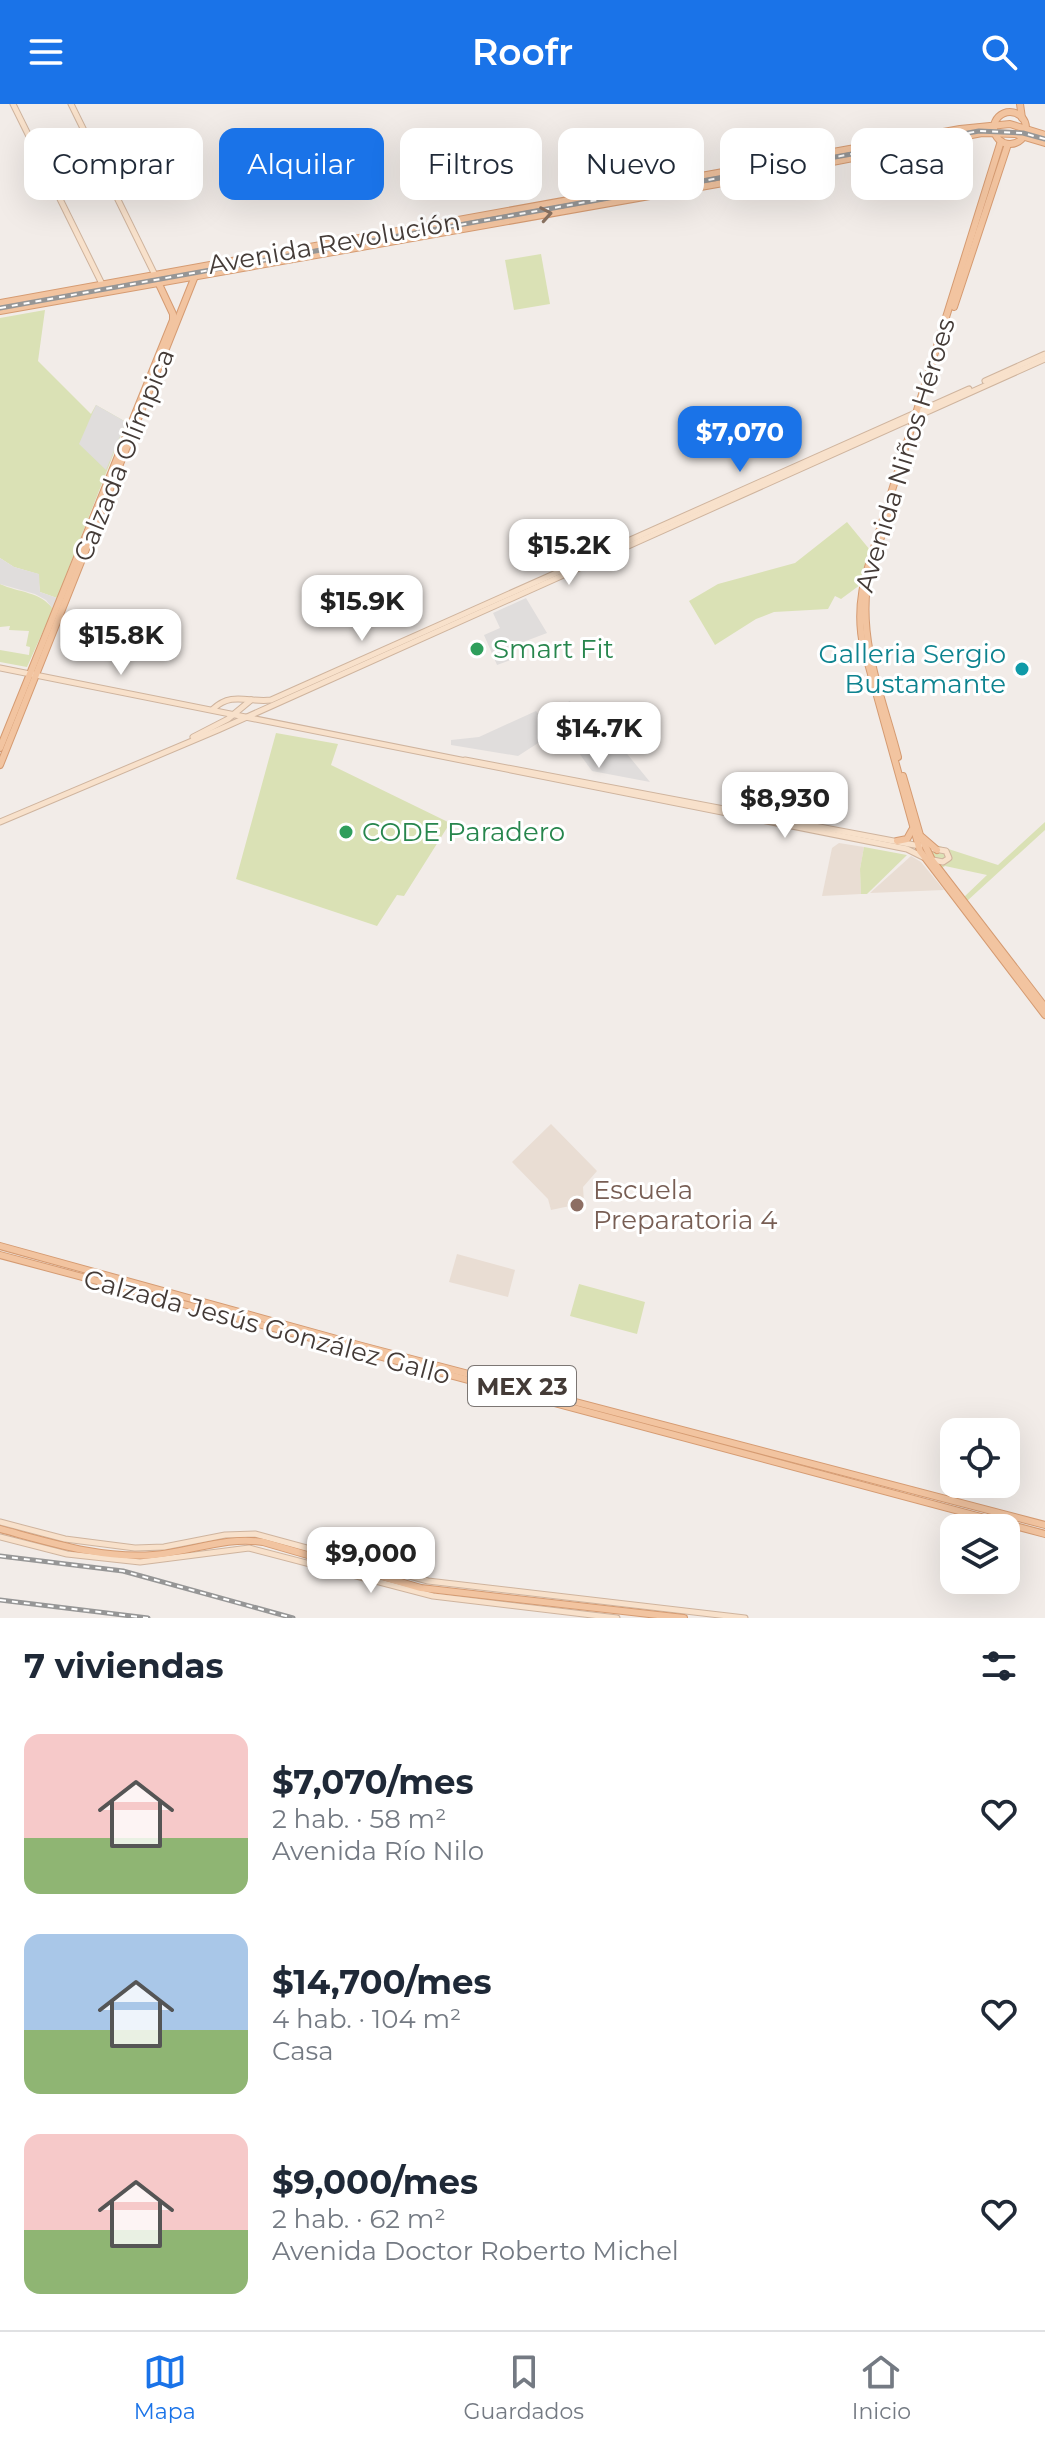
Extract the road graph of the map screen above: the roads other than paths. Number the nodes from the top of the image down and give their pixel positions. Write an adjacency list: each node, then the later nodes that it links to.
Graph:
1 (13, 104): 16 (main road)
2 (71, 104): 13 (main road)
3 (1017, 104): 4 (main road); 5 (main road)
4 (1007, 113): 5 (main road); 6 (main road)
5 (1022, 118): 7 (main road)
6 (995, 123): 7 (main road, Avenida Revolución); 8 (main road); 12 (main road, Avenida Revolución)
7 (1025, 132): 8 (main road, Avenida Revolución); 9 (main road, Avenida Revolución); 10 (main road); 11 (main road, Avenida Revolución)
8 (995, 133): 10 (main road); 14 (main road, Avenida Revolución, one-way to 8)
9 (1045, 135)
10 (1005, 142): 21 (main road, Avenida Niños Héroes)
11 (1045, 143)
12 (201, 267): 13 (main road, Avenida Revolución); 14 (main road, Calzada Olímpica)
13 (155, 275): 15 (main road, Calzada Olímpica); 16 (main road, Avenida Revolución)
14 (193, 278): 15 (main road, Avenida Revolución); 24 (main road, Calzada Olímpica)
15 (159, 283): 17 (main road, Avenida Revolución); 24 (main road, Calzada Olímpica)
16 (102, 284): 17 (main road); 18 (main road, Avenida Revolución)
17 (105, 293): 19 (main road, Avenida Revolución)
18 (0, 303)
19 (0, 311)
20 (1045, 356): 21 (main road)
21 (918, 412): 22 (main road); 36 (main road, Avenida Niños Héroes); 37 (main road, Avenida Niños Héroes)
22 (373, 657): 25 (main road); 26 (main road)
23 (0, 668): 24 (main road)
24 (33, 675): 27 (main road); 32 (main road, Calzada Olímpica); 34 (main road, Calzada Olímpica)
25 (252, 699): 27 (main road); 28 (main road)
26 (270, 706): 29 (main road); 30 (main road)
27 (213, 710): 28 (main road)
28 (233, 714): 29 (main road); 31 (main road)
29 (245, 717): 30 (main road); 31 (main road)
30 (275, 722): 33 (main road)
31 (180, 744): 35 (main road)
32 (0, 748)
33 (465, 760): 38 (main road); 41 (main road)
34 (0, 765)
35 (0, 822)
36 (913, 826): 38 (main road); 39 (main road, Avenida Niños Héroes)
37 (920, 835): 39 (main road, Avenida Niños Héroes); 40 (main road)
38 (897, 841): 39 (main road)
39 (921, 846): 40 (main road); 41 (main road, Avenida Niños Héroes); 42 (main road, Avenida Niños Héroes)
40 (937, 850): 42 (main road)
41 (923, 857): 42 (main road); 44 (main road, Avenida Niños Héroes)
42 (932, 860): 43 (main road, Avenida Niños Héroes)
43 (1045, 1007)
44 (1045, 1015)
45 (0, 1246): 47 (main road, Calzada Jesús González Gallo / MEX 23)
46 (0, 1255): 48 (main road, Calzada Jesús González Gallo / MEX 23)
47 (446, 1367): 48 (main road); 49 (main road, Calzada Jesús González Gallo / MEX 23)
48 (424, 1369): 50 (main road, Calzada Jesús González Gallo / MEX 23)
49 (919, 1492): 50 (main road); 52 (main road, Calzada Jesús González Gallo / MEX 23)
50 (929, 1504): 54 (main road, Calzada Jesús González Gallo / MEX 23)
51 (0, 1522): 57 (main road)
52 (1045, 1525)
53 (0, 1529): 56 (main road)
54 (1045, 1534)
55 (0, 1537): 56 (main road)
56 (321, 1562): 57 (main road); 59 (main road)
57 (380, 1572): 58 (main road); 59 (main road)
58 (598, 1600): 60 (main road); 63 (main road)
59 (541, 1605): 60 (main road); 61 (main road)
60 (589, 1607): 62 (main road)
61 (617, 1618)
62 (684, 1618)
63 (745, 1618)

